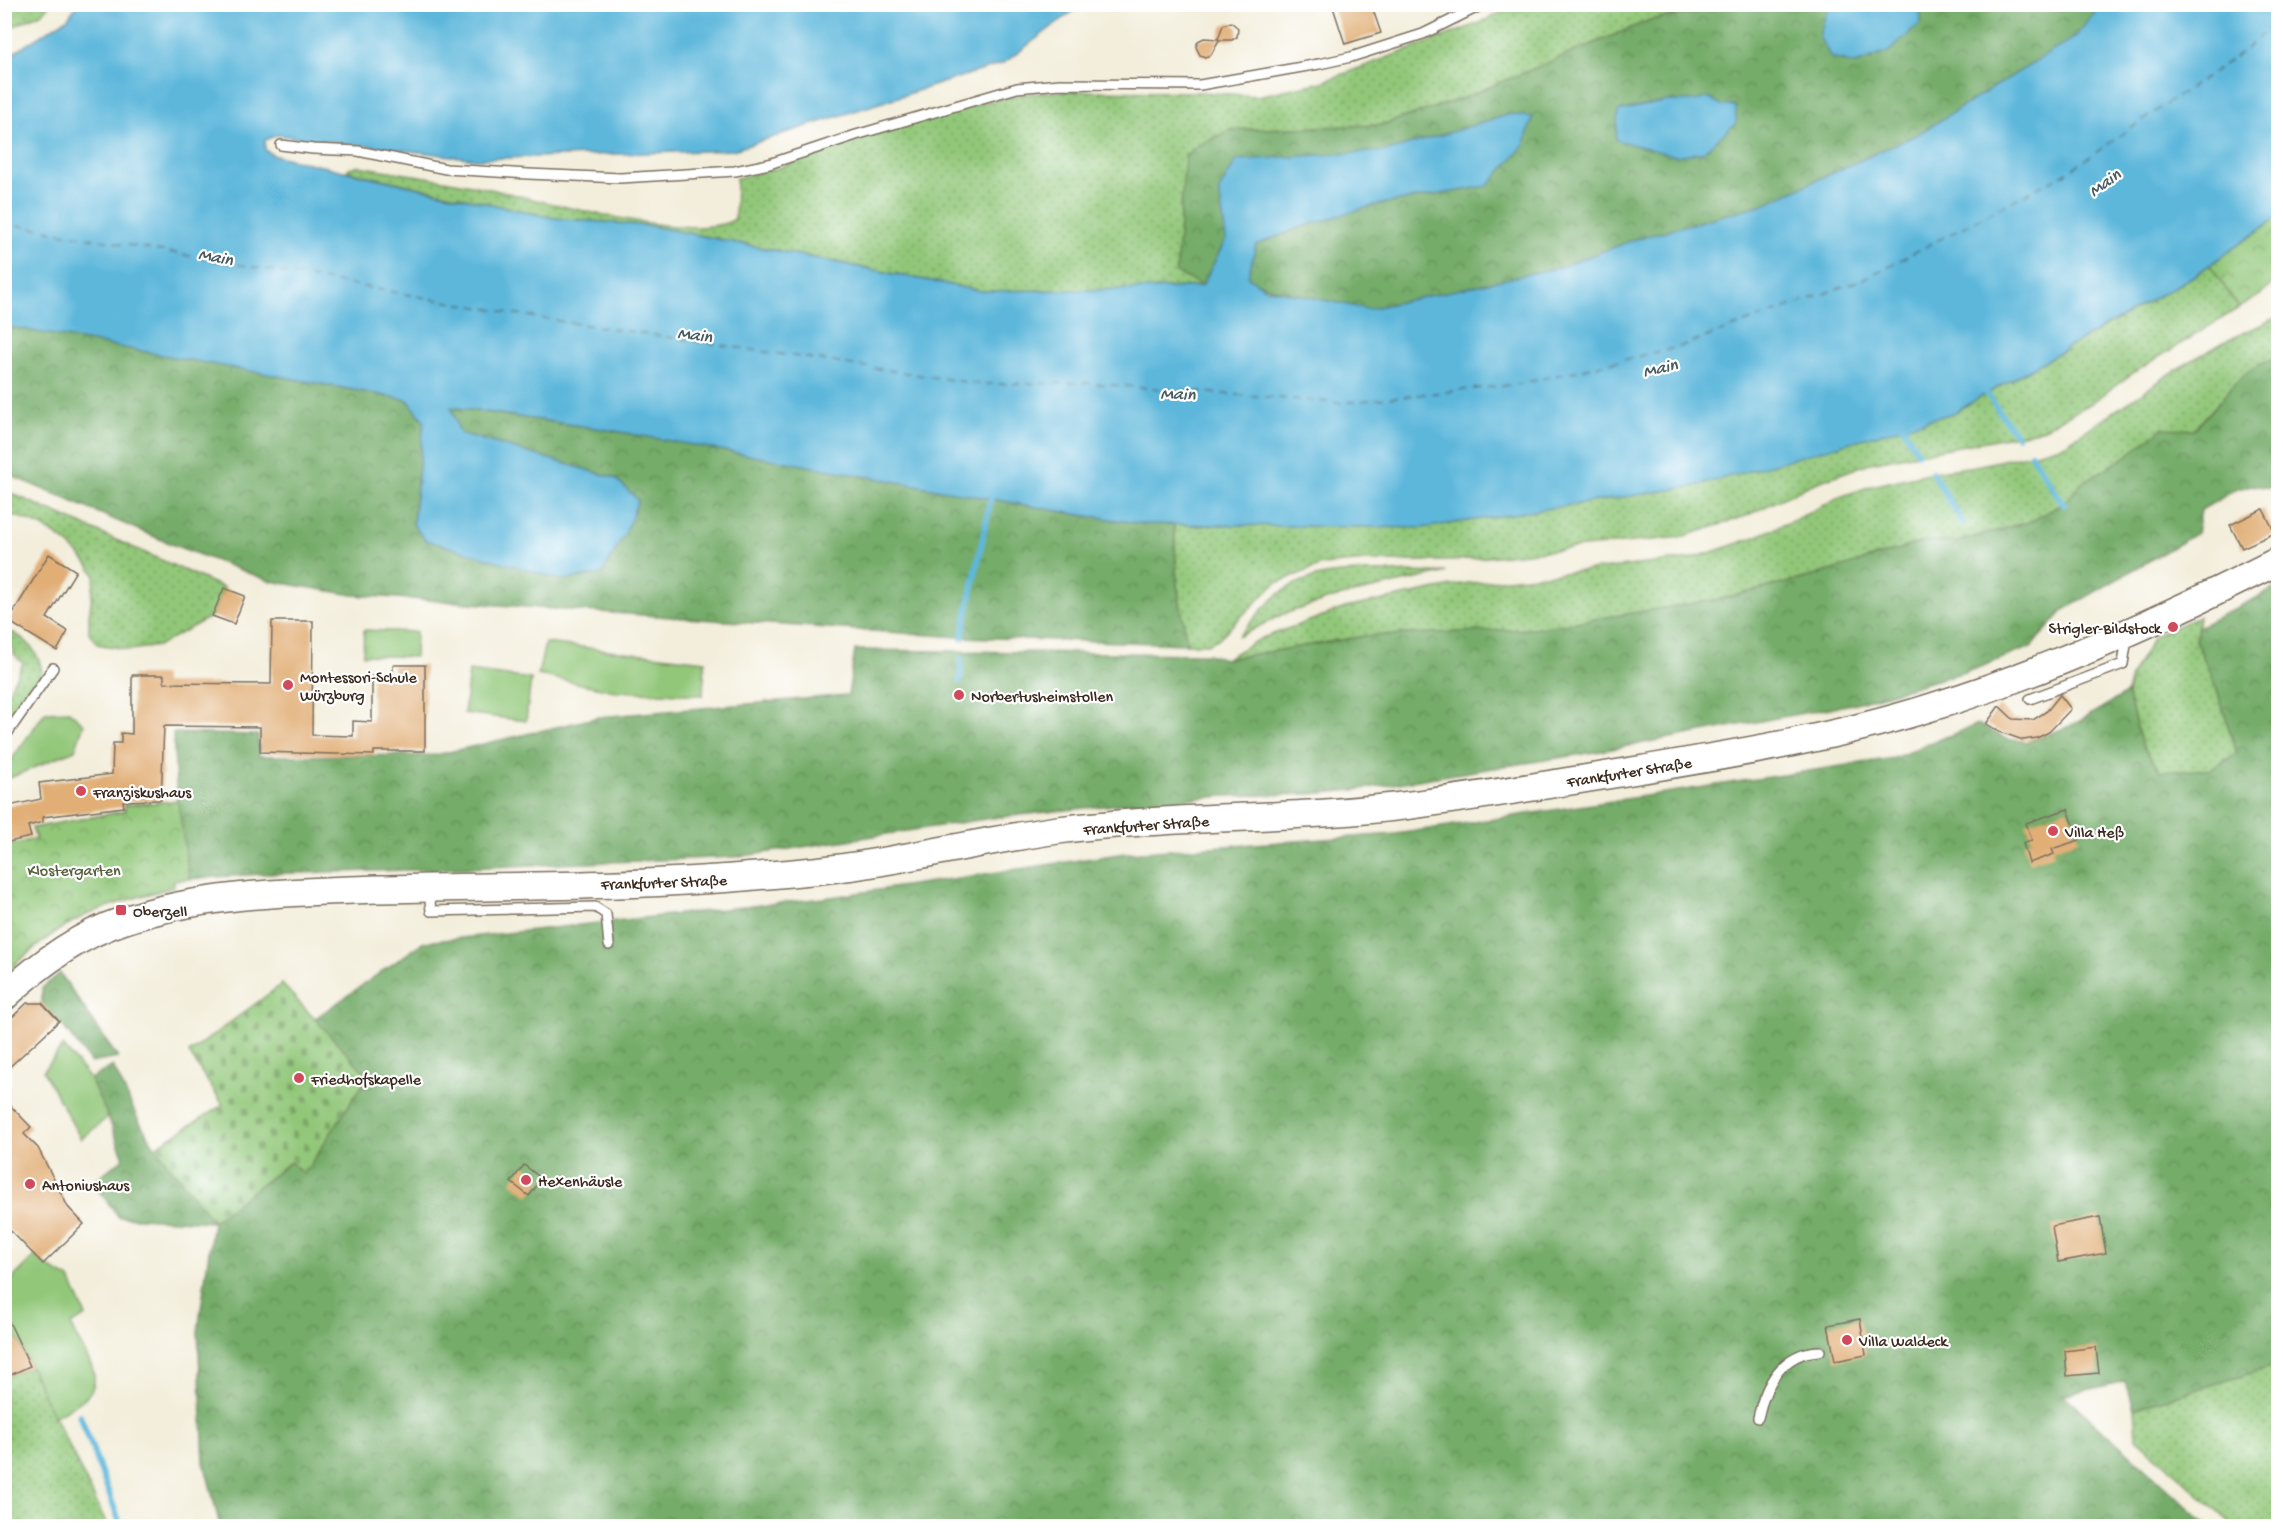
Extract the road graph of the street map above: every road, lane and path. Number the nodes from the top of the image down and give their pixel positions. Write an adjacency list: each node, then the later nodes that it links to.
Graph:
1 (1484, 4): 2 (lane)
2 (280, 145)
3 (2278, 561): 4 (main road, Frankfurter Straße)
4 (2128, 633): 6 (lane); 8 (main road, Frankfurter Straße)
5 (52, 668): 7 (lane)
6 (2030, 699)
7 (4, 738)
8 (429, 888): 9 (lane); 10 (main road, Frankfurter Straße)
9 (609, 945)
10 (4, 998)
11 (1820, 1351): 12 (lane)
12 (1758, 1418)

